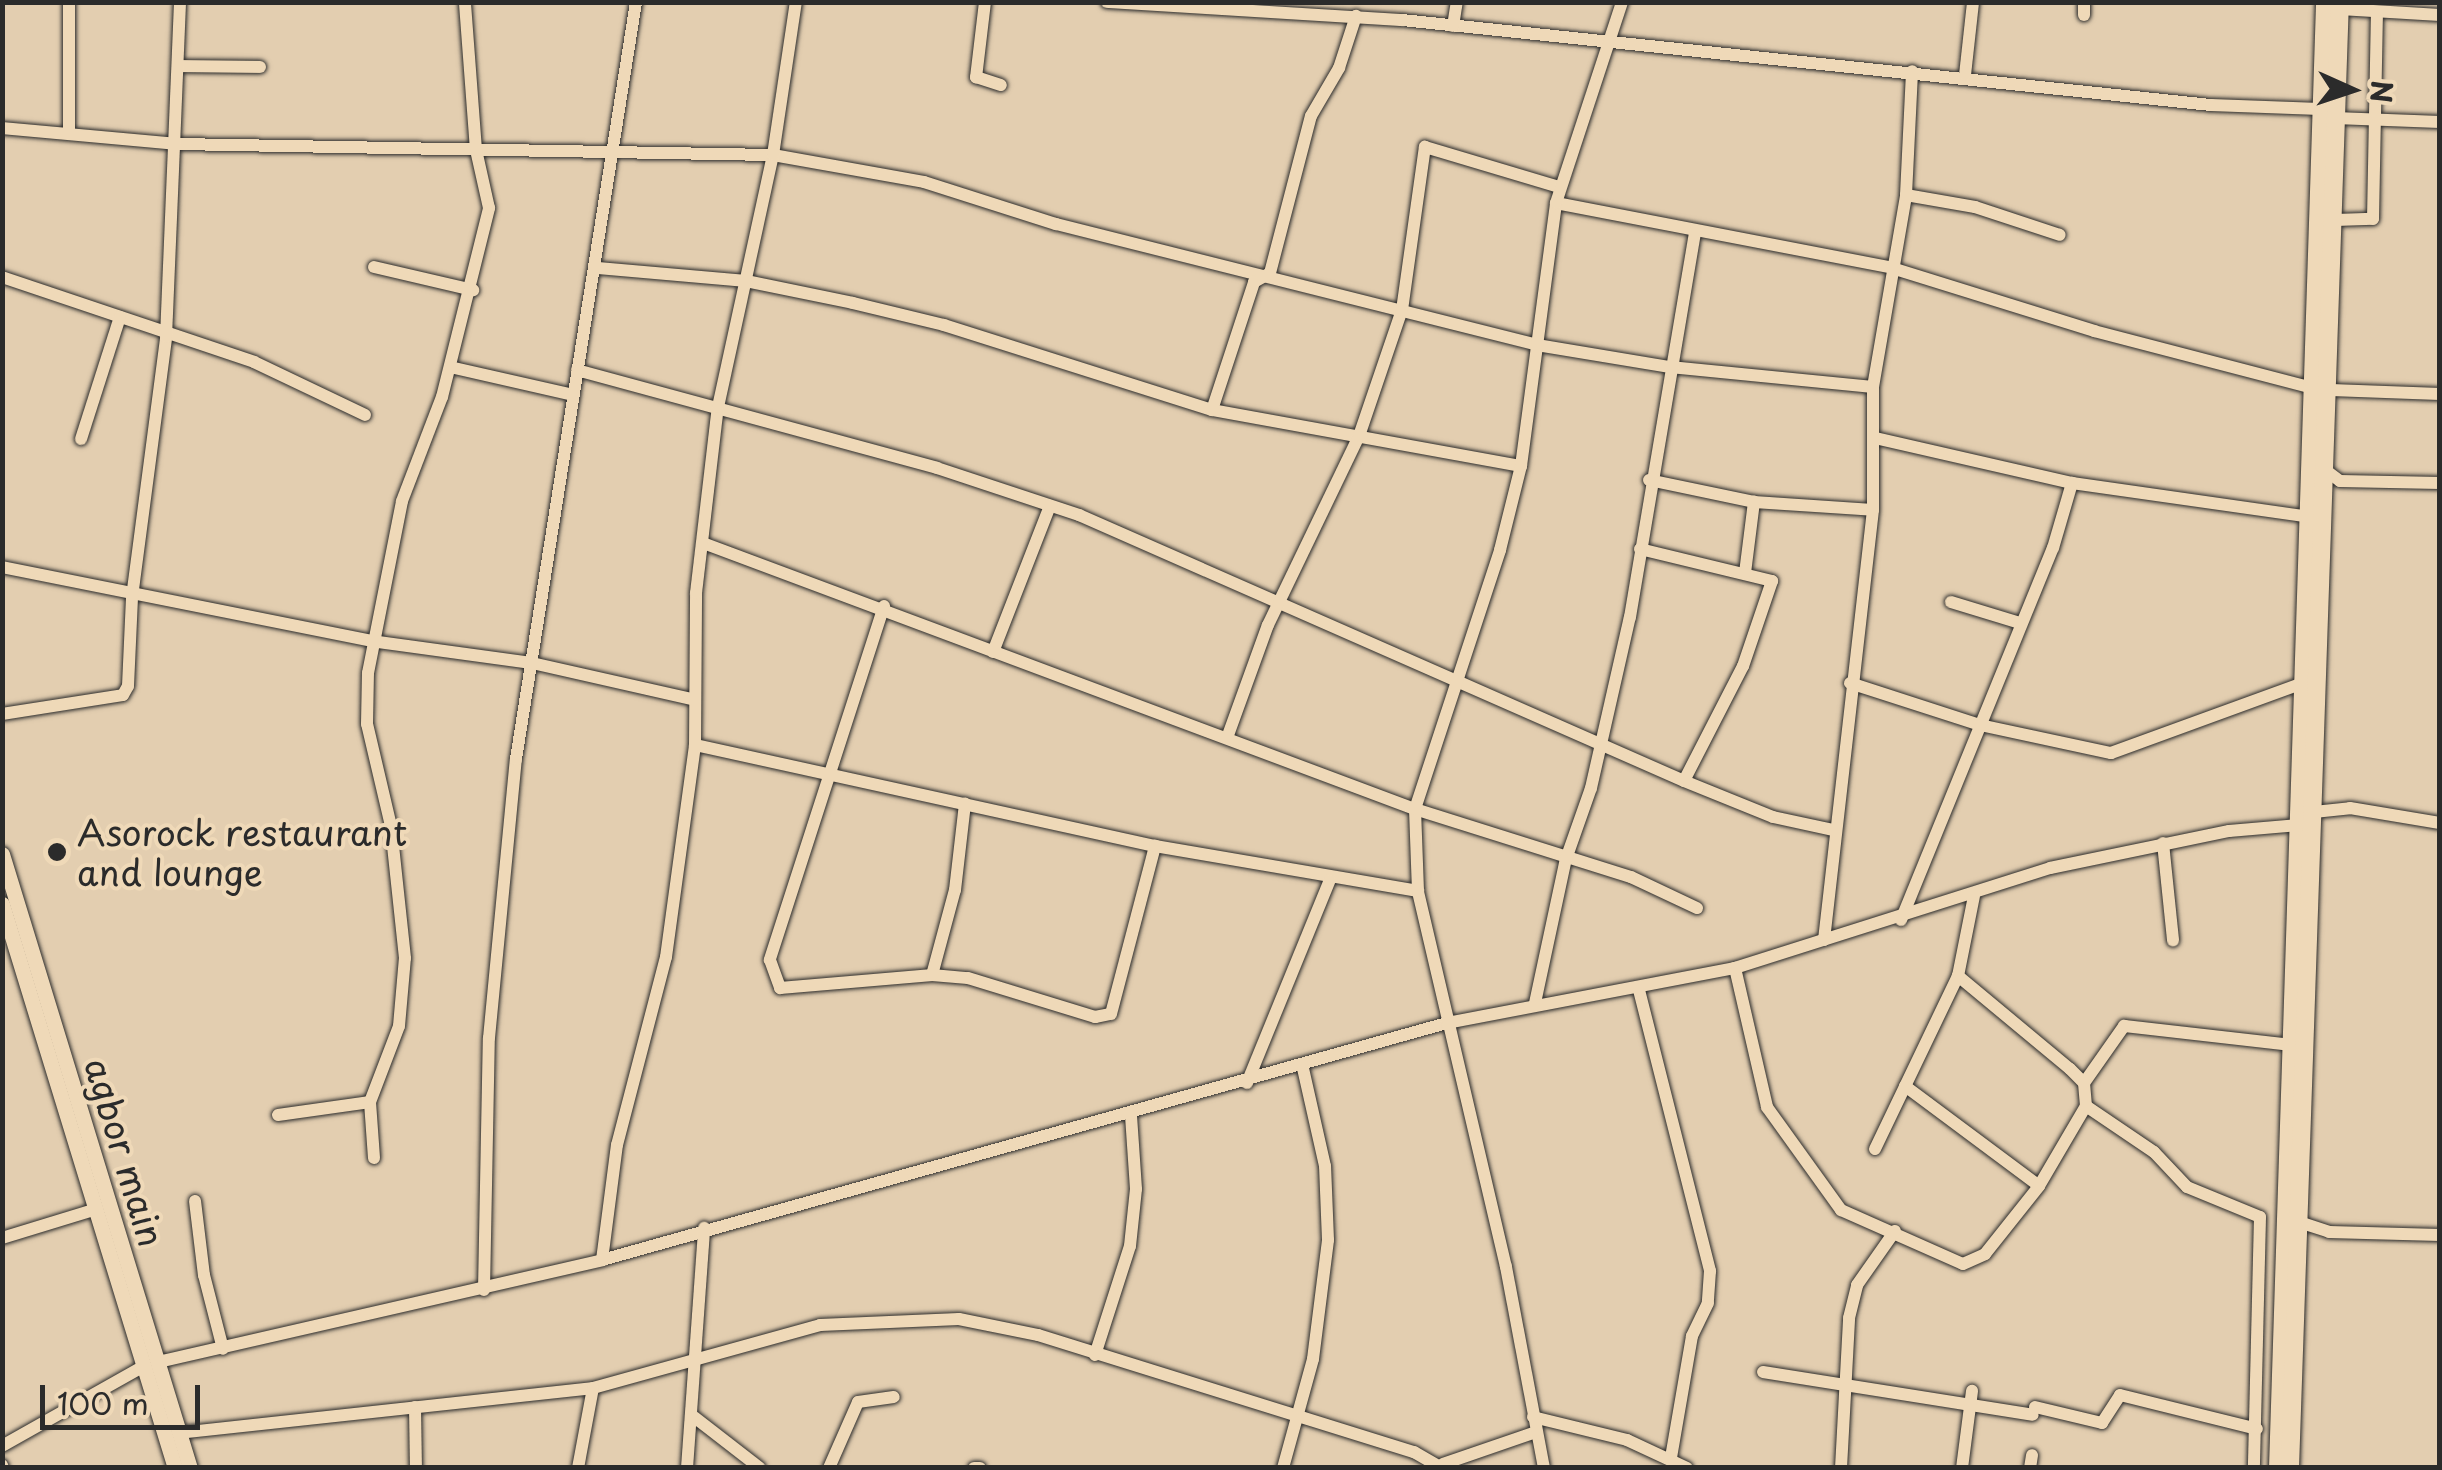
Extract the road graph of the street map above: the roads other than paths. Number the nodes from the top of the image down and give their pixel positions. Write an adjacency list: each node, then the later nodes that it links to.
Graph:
1 (69, 2): 28 (street)
2 (180, 2): 19 (street)
3 (465, 2): 30 (street)
4 (636, 2): 32 (street)
5 (796, 2): 31 (street)
6 (985, 2): 23 (street)
7 (1107, 2): 11 (street)
8 (1457, 2): 17 (street)
9 (1622, 2): 18 (street)
10 (1974, 2): 22 (street)
11 (1186, 4): 13 (street)
12 (2335, 5): 14 (street); 24 (highway)
13 (1286, 6): 16 (street)
14 (2378, 13): 15 (street); 25 (street)
15 (2440, 15)
16 (1356, 16): 17 (street); 42 (street)
17 (1453, 26): 18 (street)
18 (1604, 44): 21 (street); 33 (street)
19 (181, 66): 20 (street); 29 (street)
20 (260, 66)
21 (1912, 70): 22 (street); 34 (street)
22 (1966, 75): 24 (street)
23 (1002, 85)
24 (2328, 114): 25 (street); 36 (highway); 54 (highway)
25 (2373, 119): 26 (street); 36 (street)
26 (2440, 122)
27 (2, 128): 28 (street)
28 (69, 129): 29 (street)
29 (177, 144): 30 (street); 48 (street)
30 (476, 150): 32 (street); 45 (street)
31 (773, 154): 32 (street); 42 (street); 44 (street)
32 (610, 155): 40 (street)
33 (1559, 187): 35 (street); 46 (street)
34 (1906, 195): 38 (street); 41 (street)
35 (1556, 203): 37 (street); 49 (street)
36 (2335, 220): 54 (highway)
37 (1696, 231): 41 (street); 51 (street)
38 (2060, 234)
39 (374, 267): 45 (street)
40 (598, 268): 44 (street); 52 (street)
41 (1892, 268): 53 (street); 54 (street)
42 (1270, 273): 46 (street); 58 (street)
43 (2, 276): 47 (street)
44 (746, 281): 57 (street); 58 (street)
45 (473, 290): 50 (street)
46 (1402, 310): 49 (street); 60 (street)
47 (120, 317): 48 (street); 62 (street)
48 (166, 337): 59 (street); 76 (street)
49 (1537, 345): 51 (street); 63 (street)
50 (450, 367): 56 (street); 81 (street)
51 (1670, 368): 53 (street); 65 (street)
52 (578, 370): 56 (street); 57 (street)
53 (1873, 387): 61 (street)
54 (2322, 389): 55 (street); 64 (highway); 71 (highway)
55 (2440, 394)
56 (573, 395): 83 (street)
57 (718, 407): 69 (street); 72 (street)
58 (1212, 410): 60 (street)
59 (365, 415)
60 (1358, 436): 63 (street); 77 (street)
61 (1874, 438): 66 (street); 70 (street)
62 (81, 440)
63 (1521, 466): 84 (street)
64 (2328, 472): 67 (street); 97 (highway)
65 (1649, 480): 68 (street); 73 (street)
66 (2072, 483): 71 (street); 80 (street)
67 (2440, 483)
68 (1754, 502): 70 (street); 75 (street)
69 (1050, 506): 77 (street); 82 (street)
70 (1873, 510): 85 (street)
71 (2310, 517): 86 (highway)
72 (702, 542): 79 (street); 87 (street)
73 (1640, 548): 75 (street); 91 (street)
74 (2, 568): 76 (street)
75 (1746, 573): 94 (street)
76 (132, 598): 81 (street); 88 (street)
77 (1279, 601): 84 (street); 90 (street)
78 (1951, 602): 80 (street)
79 (884, 606): 82 (street); 93 (street)
80 (2020, 623): 89 (street)
81 (371, 641): 83 (street); 124 (street)
82 (992, 652): 90 (street)
83 (532, 662): 87 (street); 139 (street)
84 (1454, 682): 91 (street); 96 (street)
85 (1850, 683): 89 (street); 100 (street)
86 (2303, 683): 89 (street); 99 (highway)
87 (692, 699): 92 (street)
88 (2, 714)
89 (1980, 724): 110 (street)
90 (1227, 738): 96 (street)
91 (1600, 744): 94 (street); 104 (street)
92 (694, 746): 93 (street); 138 (street)
93 (832, 777): 95 (street); 114 (street)
94 (1684, 781): 100 (street)
95 (966, 804): 102 (street); 114 (street)
96 (1414, 809): 104 (street); 106 (street)
97 (2314, 812): 98 (street); 133 (highway)
98 (2440, 823)
99 (2298, 825): 101 (street); 119 (highway)
100 (1833, 830): 111 (street)
101 (2162, 843): 107 (street); 112 (street)
102 (1155, 846): 105 (street); 114 (street)
103 (2, 854): 143 (main road, agbor main)
104 (1566, 859): 109 (street); 117 (street)
105 (1330, 880): 106 (street); 121 (street)
106 (1418, 891): 118 (street)
107 (1974, 896): 110 (street); 115 (street)
108 (2, 904): 132 (main road, agbor main)
109 (1697, 908)
110 (1900, 920): 111 (street)
111 (1824, 940): 113 (street)
112 (2173, 940)
113 (1735, 968): 116 (street); 135 (street)
114 (932, 974)
115 (1958, 976): 122 (street); 123 (street)
116 (1639, 990): 117 (street); 161 (street)
117 (1536, 1003): 118 (street)
118 (1447, 1024): 120 (street); 155 (street)
119 (2290, 1045): 122 (street); 145 (highway)
120 (1303, 1068): 121 (street); 154 (street)
121 (1247, 1083): 127 (street)
122 (2084, 1083): 125 (street)
123 (1905, 1086): 128 (street); 130 (street)
124 (370, 1102): 126 (street); 129 (street)
125 (2086, 1106): 130 (street); 146 (street)
126 (278, 1115)
127 (1131, 1115): 134 (street); 141 (street)
128 (1875, 1149)
129 (374, 1158)
130 (2039, 1186): 135 (street)
131 (195, 1201): 140 (street)
132 (97, 1209): 137 (street); 143 (main road, agbor main)
133 (2299, 1222): 136 (street); 159 (highway)
134 (704, 1228): 138 (street); 142 (street)
135 (1894, 1231): 148 (street)
136 (2440, 1235)
137 (2, 1238)
138 (602, 1260): 139 (street)
139 (484, 1290): 140 (street)
140 (224, 1349): 143 (street)
141 (1096, 1355): 142 (street); 154 (street)
142 (695, 1360): 147 (street); 153 (street)
143 (151, 1364): 158 (main road, agbor main); 160 (street); 163 (main road, agbor main)
144 (1763, 1372): 148 (street)
145 (2280, 1376): 146 (street); 159 (highway)
146 (2260, 1378): 156 (street)
147 (593, 1388): 152 (street); 166 (street)
148 (1849, 1388): 151 (street); 173 (street)
149 (1972, 1391): 151 (street)
150 (894, 1397): 169 (street)
151 (1971, 1406): 156 (street); 174 (street)
152 (415, 1407): 158 (street); 165 (street)
153 (694, 1417): 167 (street); 168 (street)
154 (1299, 1417): 162 (street); 170 (street)
155 (1533, 1417): 157 (street); 161 (street)
156 (2257, 1429): 175 (street)
157 (1536, 1432): 162 (street); 171 (street)
158 (180, 1433): 164 (main road, agbor main)
159 (2285, 1439): 176 (highway); 177 (highway)
160 (4, 1442)
161 (1671, 1457): 172 (street)
162 (1442, 1466)
163 (175, 1468)
164 (190, 1468)
165 (416, 1468)
166 (578, 1468)
167 (688, 1468)
168 (760, 1468)
169 (829, 1468)
170 (1283, 1468)
171 (1544, 1468)
172 (1686, 1468)
173 (1841, 1468)
174 (1962, 1468)
175 (2254, 1468)
176 (2278, 1468)
177 (2290, 1468)

